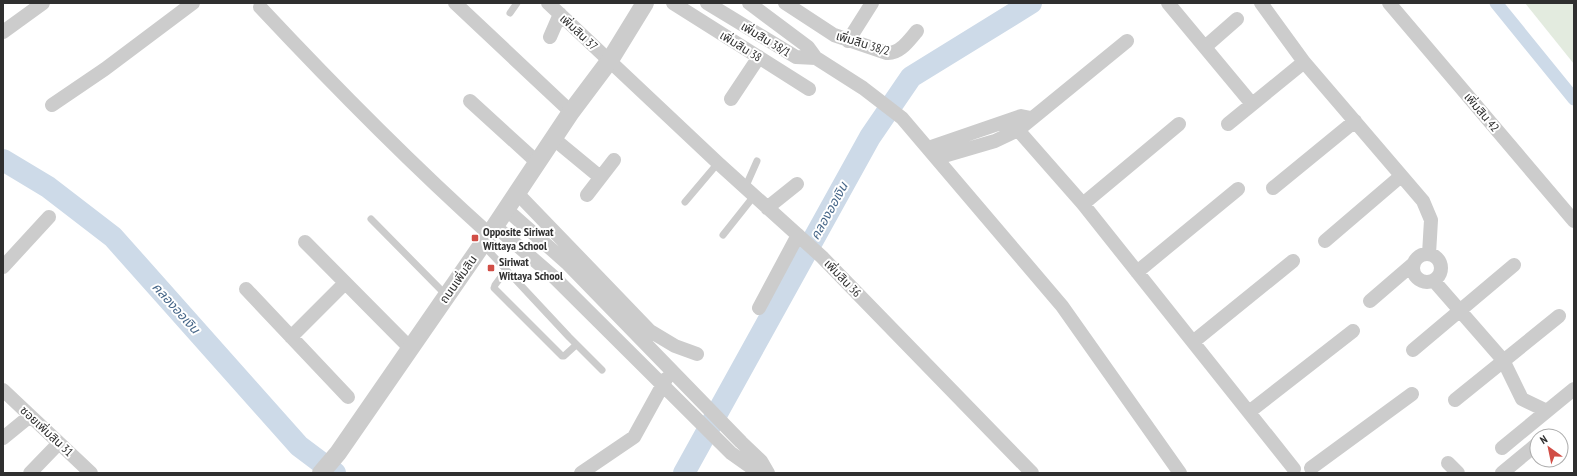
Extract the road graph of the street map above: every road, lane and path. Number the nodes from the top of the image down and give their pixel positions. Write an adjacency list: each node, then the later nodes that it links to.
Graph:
1 (193, 3): 36 (street)
2 (455, 3): 37 (street)
3 (517, 3): 17 (lane)
4 (548, 3): 18 (street, เพิ่มสิน 37)
5 (645, 3): 30 (street, ถนนเพิ่มสิน)
6 (673, 3): 28 (street, เพิ่มสิน 38)
7 (707, 3): 24 (street, เพิ่มสิน 38/1)
8 (749, 3): 20 (street, เพิ่มสิน 38/1)
9 (785, 3): 16 (street, เพิ่มสิน 38/2)
10 (872, 3): 25 (street)
11 (1168, 3): 27 (street)
12 (1261, 3): 31 (street)
13 (1389, 3): 63 (street, เพิ่มสิน 42)
14 (40, 4): 22 (street)
15 (260, 7): 64 (street)
16 (800, 7): 25 (street, เพิ่มสิน 38/2)
17 (510, 13)
18 (560, 14): 23 (street); 30 (street, เพิ่มสิน 37)
19 (1238, 19): 27 (street)
20 (777, 24): 24 (street); 29 (street, เพิ่มสิน 38/1)
21 (917, 31): 25 (street, เพิ่มสิน 38/2)
22 (3, 32)
23 (550, 37)
24 (766, 38): 29 (street, เพิ่มสิน 38/1)
25 (848, 41)
26 (1127, 41): 38 (street)
27 (1205, 47): 35 (street)
28 (759, 57): 32 (street, เพิ่มสิน 38); 33 (street)
29 (816, 58): 44 (street)
30 (610, 60): 37 (street, ถนนเพิ่มสิน); 48 (street, เพิ่มสิน 36)
31 (1304, 62): 35 (street); 39 (street)
32 (809, 88)
33 (731, 99)
34 (470, 101): 47 (street)
35 (1252, 104): 41 (street)
36 (52, 105)
37 (571, 112): 43 (street, ถนนเพิ่มสิน)
38 (1031, 118): 42 (street); 44 (street)
39 (1355, 122): 49 (street); 52 (street)
40 (1179, 124): 58 (street)
41 (1228, 124)
42 (1018, 130): 44 (street); 58 (street)
43 (554, 139): 47 (street, ถนนเพิ่มสิน); 50 (street)
44 (932, 153): 115 (street)
45 (614, 160): 50 (street)
46 (757, 161): 54 (lane)
47 (538, 163): 55 (street, ถนนเพิ่มสิน)
48 (718, 163): 54 (street, เพิ่มสิน 36); 57 (lane)
49 (1401, 176): 67 (street); 69 (street)
50 (600, 177): 56 (street)
51 (798, 184): 59 (street)
52 (1274, 188)
53 (1238, 189): 75 (street)
54 (750, 192): 59 (street, เพิ่มสิน 36); 65 (lane)
55 (516, 193): 60 (street, ถนนเพิ่มสิน); 90 (street)
56 (586, 195)
57 (684, 202)
58 (1083, 204): 75 (street)
59 (767, 208): 66 (street, เพิ่มสิน 36)
60 (506, 209): 64 (street, ถนนเพิ่มสิน); 93 (street)
61 (49, 217): 73 (street)
62 (371, 219): 79 (lane)
63 (1574, 221)
64 (489, 234): 74 (lane); 79 (street, ถนนเพิ่มสิน); 94 (street)
65 (723, 235)
66 (799, 236): 81 (street); 114 (street, เพิ่มสิน 36)
67 (1325, 241)
68 (304, 242): 77 (street)
69 (1429, 254): 71 (street); 76 (street)
70 (1293, 261): 86 (street)
71 (1413, 264): 76 (street); 80 (street)
72 (1514, 265): 82 (street)
73 (3, 267)
74 (506, 270): 87 (lane); 87 (lane)
75 (1137, 272): 86 (street)
76 (1434, 281): 82 (street)
77 (345, 283): 85 (street); 88 (street)
78 (246, 289): 85 (street)
79 (446, 295): 88 (street, ถนนเพิ่มสิน)
80 (1370, 301)
81 (759, 308)
82 (1460, 311): 89 (street); 91 (street)
83 (1559, 316): 91 (street)
84 (1353, 331): 101 (street)
85 (291, 337): 98 (street)
86 (1193, 342): 101 (street)
87 (576, 345): 92 (lane)
88 (410, 348): 111 (street, ถนนเพิ่มสิน)
89 (1413, 350)
90 (696, 354)
91 (1503, 360): 99 (street); 100 (street)
92 (602, 370)
93 (672, 370): 94 (street); 113 (street)
94 (662, 385): 112 (street); 113 (street)
95 (1574, 389): 100 (street)
96 (3, 390): 102 (street, ซอยเพิ่มสิน 31)
97 (1412, 394): 108 (street)
98 (348, 397)
99 (1455, 400)
100 (1547, 410): 105 (street)
101 (1249, 412): 107 (street)
102 (30, 416): 103 (street); 104 (street, ซอยเพิ่มสิน 31)
103 (3, 438)
104 (59, 443): 109 (street); 110 (street, ซอยเพิ่มสิน 31)
105 (1502, 448)
106 (1529, 451): 116 (street)
107 (1293, 471): 108 (street)
108 (1313, 471)
109 (30, 473)
110 (91, 473)
111 (321, 473)
112 (581, 473)
113 (767, 473)
114 (1032, 473)
115 (1180, 473)
116 (1502, 473)

